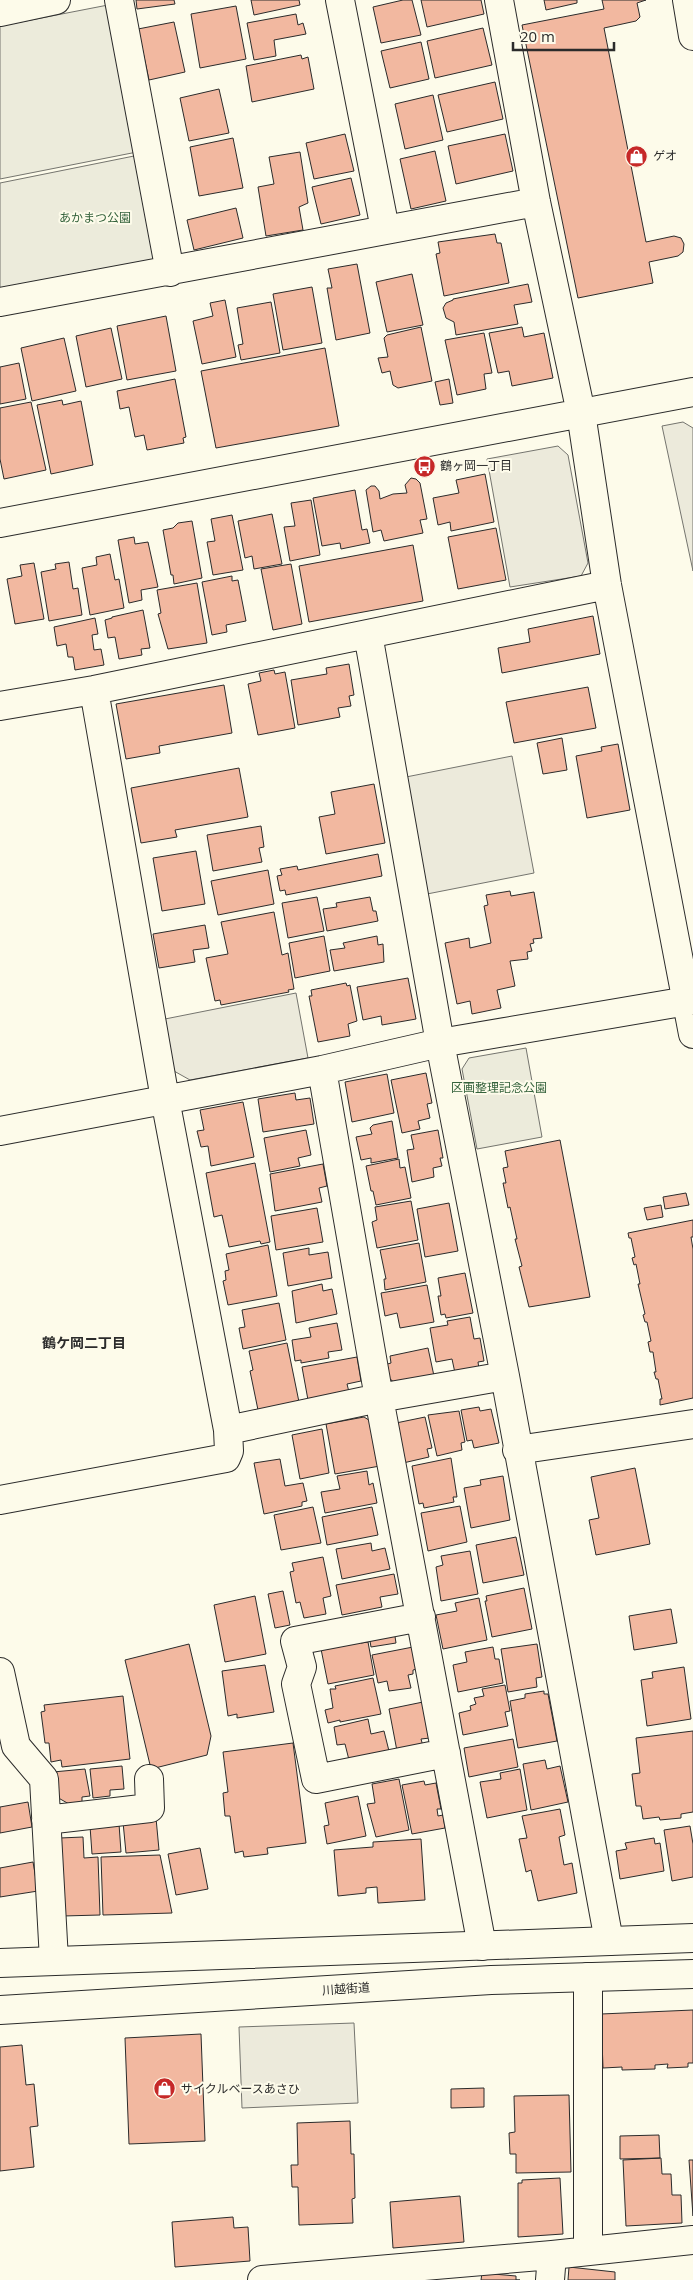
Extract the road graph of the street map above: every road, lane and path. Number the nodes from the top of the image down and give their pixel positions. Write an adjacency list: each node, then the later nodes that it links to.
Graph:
1 (56, 0): 6 (main road)
2 (119, 0): 10 (main road)
3 (340, 0): 9 (main road)
4 (499, 0): 8 (main road)
5 (687, 0): 7 (main road)
6 (7, 7)
7 (693, 36)
8 (536, 202): 9 (main road); 13 (main road)
9 (385, 229): 10 (main road)
10 (170, 272): 11 (main road)
11 (0, 302)
12 (693, 392): 13 (main road)
13 (581, 413): 14 (main road); 15 (main road)
14 (0, 523)
15 (607, 585): 16 (main road); 19 (main road)
16 (368, 634): 17 (main road); 21 (main road)
17 (94, 690): 18 (main road); 23 (main road)
18 (0, 706)
19 (690, 1001): 20 (main road); 21 (main road)
20 (693, 1034)
21 (440, 1043): 22 (main road); 25 (main road)
22 (322, 1070): 23 (main road); 26 (main road)
23 (165, 1099): 24 (main road); 28 (main road)
24 (0, 1131)
25 (505, 1376): 26 (main road); 29 (main road)
26 (379, 1398): 28 (main road); 31 (main road)
27 (693, 1424): 29 (main road)
28 (228, 1430): 30 (main road)
29 (517, 1450): 37 (main road)
30 (0, 1500)
31 (421, 1617): 33 (main road); 33 (main road)
32 (0, 1672): 35 (main road)
33 (446, 1753): 38 (main road)
34 (149, 1779): 35 (main road)
35 (46, 1820): 39 (main road)
36 (693, 1938): 37 (main road)
37 (609, 1941): 38 (main road)
38 (482, 1946): 39 (main road)
39 (54, 1960): 40 (main road)
40 (0, 1963)
41 (693, 1974): 42 (main road, 川越街道)
42 (588, 1977): 43 (main road, 川越街道); 45 (main road)
43 (0, 2010)
44 (693, 2240): 45 (main road)
45 (588, 2251): 46 (main road)
46 (551, 2267): 47 (main road)
47 (379, 2275): 48 (main road)
48 (262, 2280)

